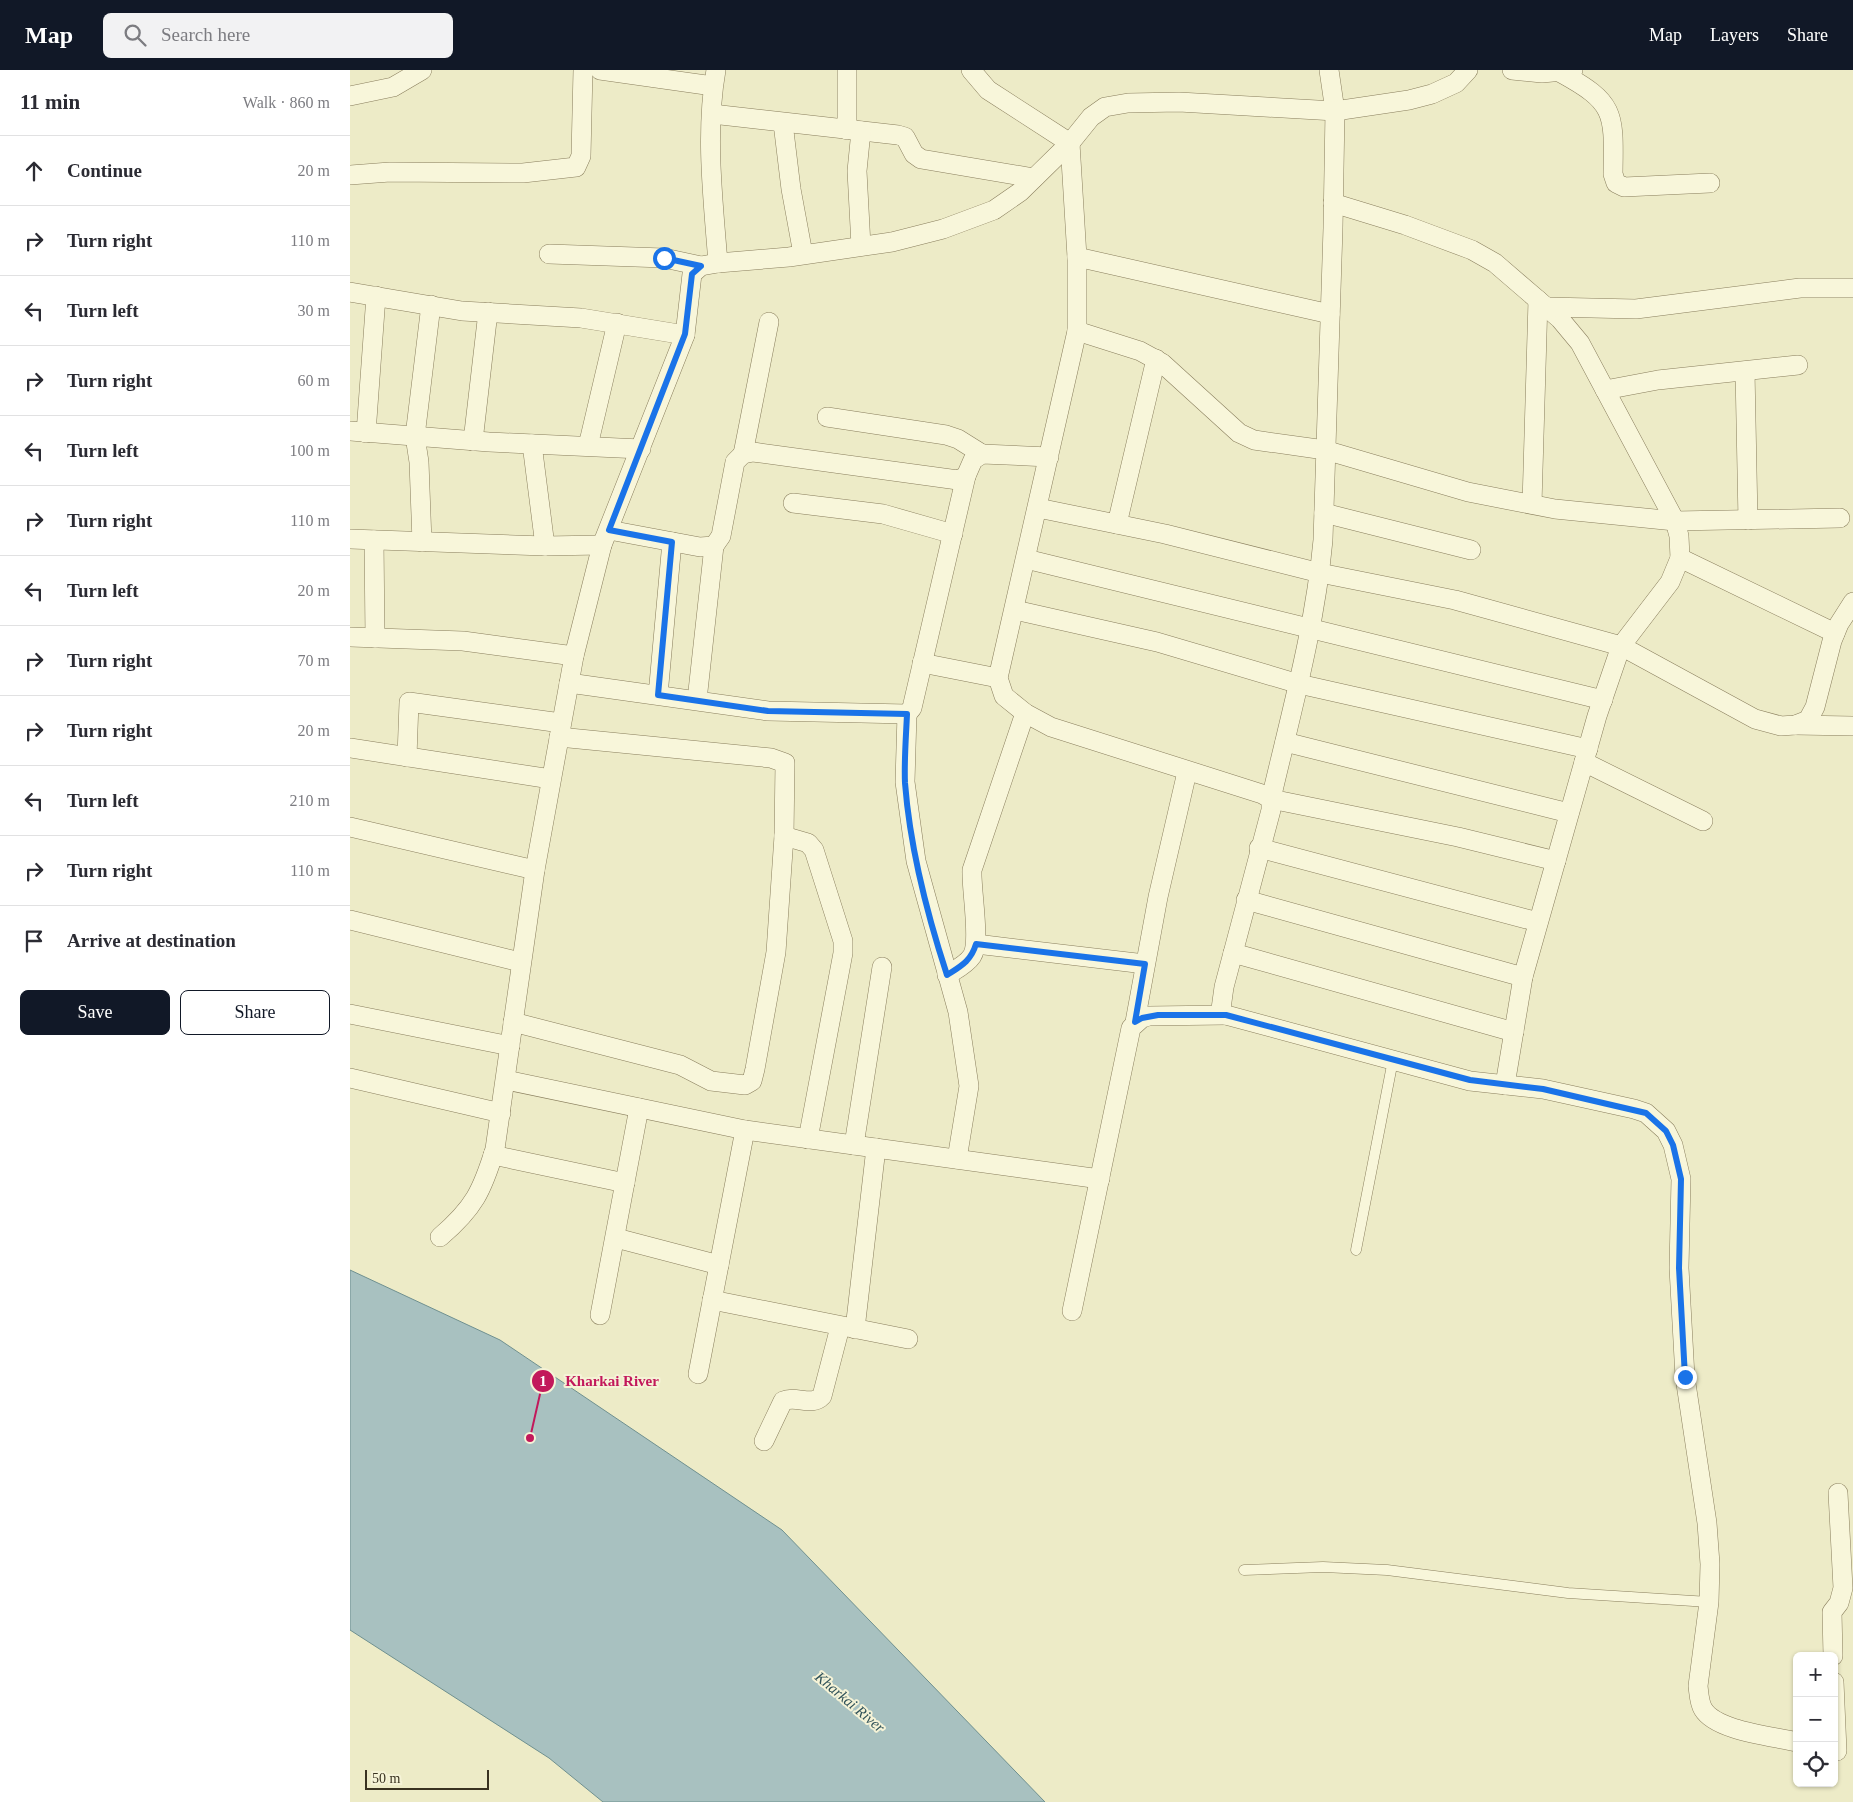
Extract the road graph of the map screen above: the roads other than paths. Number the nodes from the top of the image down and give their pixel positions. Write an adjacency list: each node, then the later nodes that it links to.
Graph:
1 (422, 70): 11 (street)
2 (583, 70): 17 (street)
3 (600, 70): 10 (street)
4 (847, 70): 15 (street)
5 (970, 70): 16 (street)
6 (1329, 70): 12 (street)
7 (1468, 70): 12 (street)
8 (1512, 70): 9 (street)
9 (1568, 71): 19 (street)
10 (714, 78): 13 (street)
11 (350, 96)
12 (1335, 111): 16 (street); 20 (street)
13 (712, 114): 14 (street); 25 (street)
14 (784, 123): 15 (street); 23 (street)
15 (854, 130): 18 (street); 21 (street)
16 (1070, 143): 18 (street); 24 (street)
17 (350, 175)
18 (1034, 178): 21 (street)
19 (1710, 183)
20 (1334, 203): 29 (street); 32 (street)
21 (861, 246): 23 (street)
22 (549, 254): 25 (street)
23 (803, 254): 25 (street)
24 (1077, 257): 32 (street); 35 (street)
25 (710, 264): 36 (street)
26 (1853, 288): 29 (street)
27 (350, 292): 28 (street)
28 (376, 296): 30 (street); 42 (street)
29 (1542, 304): 40 (street); 54 (street)
30 (431, 305): 31 (street); 43 (street)
31 (488, 312): 34 (street); 44 (street)
32 (1330, 314): 48 (street)
33 (768, 322): 49 (street)
34 (617, 323): 36 (street); 46 (street)
35 (1077, 331): 37 (street); 51 (street)
36 (685, 334): 47 (street)
37 (1156, 359): 48 (street); 60 (street)
38 (1798, 366): 39 (street)
39 (1745, 371): 40 (street); 58 (street)
40 (1605, 390): 59 (street)
41 (827, 418): 50 (street)
42 (358, 432): 43 (street)
43 (415, 436): 44 (street); 65 (street)
44 (473, 441): 45 (street)
45 (532, 444): 46 (street); 67 (street)
46 (588, 446): 47 (street)
47 (641, 449): 62 (street)
48 (1325, 450): 54 (street); 56 (street)
49 (743, 454): 52 (street); 68 (street)
50 (982, 454): 51 (street); 52 (street)
51 (1049, 458): 55 (street)
52 (966, 476): 61 (street)
53 (793, 503): 61 (street)
54 (1532, 504): 59 (street)
55 (1038, 508): 60 (street); 71 (street)
56 (1324, 514): 69 (street); 72 (street)
57 (1840, 518): 58 (street)
58 (1748, 520): 59 (street)
59 (1675, 521): 70 (street)
60 (1117, 524): 72 (street)
61 (953, 534): 81 (street)
62 (605, 538): 66 (street); 67 (street); 80 (street)
63 (350, 539): 64 (street)
64 (374, 540): 65 (street); 78 (street)
65 (422, 542): 67 (street)
66 (672, 542): 68 (street); 85 (street)
67 (545, 546)
68 (714, 546): 86 (street)
69 (1471, 550)
70 (1680, 558): 76 (street); 79 (street)
71 (1026, 559): 74 (street); 75 (street)
72 (1320, 573): 75 (street); 79 (street)
73 (1853, 602): 76 (street)
74 (1015, 610): 82 (street); 84 (street)
75 (1310, 627): 84 (street); 87 (street)
76 (1835, 633): 90 (street)
77 (350, 637): 78 (street)
78 (374, 638): 80 (street)
79 (1621, 646): 87 (street); 90 (street)
80 (574, 656): 83 (street)
81 (922, 663): 82 (street); 89 (street)
82 (998, 678): 88 (street)
83 (569, 683): 85 (street); 92 (street)
84 (1299, 684): 93 (street); 95 (street)
85 (658, 695): 86 (street)
86 (697, 700): 89 (street)
87 (1603, 700): 95 (street)
88 (1025, 713): 97 (street); 110 (street)
89 (907, 714): 115 (street)
90 (1795, 726): 91 (street)
91 (1853, 726)
92 (560, 730): 96 (street); 98 (street); 103 (street)
93 (1285, 742): 99 (street); 100 (street)
94 (350, 748): 96 (street)
95 (1586, 756): 100 (street); 101 (street)
96 (407, 757): 98 (street)
97 (1187, 772): 99 (street); 113 (street)
98 (551, 779): 106 (street)
99 (1271, 799): 104 (street); 105 (street)
100 (1569, 813): 105 (street)
101 (1702, 821)
102 (350, 827): 106 (street)
103 (784, 836): 119 (street); 130 (street)
104 (1259, 848): 107 (street); 109 (street)
105 (1556, 861): 109 (street)
106 (534, 870): 112 (street)
107 (1246, 900): 111 (street); 116 (street)
108 (350, 920): 112 (street)
109 (1538, 922): 116 (street)
110 (976, 944): 113 (street); 115 (street)
111 (1233, 953): 118 (street); 121 (street)
112 (520, 962): 119 (street)
113 (1145, 964): 120 (street)
114 (882, 967): 131 (street)
115 (947, 975): 134 (street)
116 (1523, 977): 121 (street)
117 (350, 1014): 122 (street)
118 (1226, 1015): 120 (street); 123 (street)
119 (513, 1022): 122 (street)
120 (1135, 1022): 135 (street)
121 (1514, 1032): 126 (street)
122 (510, 1046): 125 (street)
123 (1393, 1060): 126 (street); 139 (lane)
124 (350, 1078): 128 (street)
125 (506, 1080): 127 (street); 128 (street)
126 (1506, 1085): 150 (street)
127 (639, 1108): 129 (street); 136 (street)
128 (501, 1113): 133 (street)
129 (745, 1130): 130 (street); 140 (street)
130 (808, 1139): 131 (street)
131 (854, 1145): 132 (street)
132 (876, 1148): 134 (street); 144 (street)
133 (493, 1155): 136 (street); 137 (street)
134 (957, 1159): 135 (street)
135 (1100, 1179): 142 (street)
136 (625, 1183): 138 (street)
137 (440, 1237)
138 (616, 1238): 140 (street); 143 (street)
139 (1356, 1250)
140 (718, 1264): 141 (street)
141 (712, 1300): 144 (street); 146 (street)
142 (1072, 1311)
143 (600, 1316)
144 (847, 1328): 145 (street); 147 (street)
145 (908, 1339)
146 (698, 1374)
147 (764, 1441)
148 (1838, 1492): 151 (street)
149 (1244, 1570): 150 (lane)
150 (1709, 1602): 153 (street)
151 (1833, 1652)
152 (1836, 1697): 154 (street)
153 (1793, 1741)
154 (1841, 1752)

